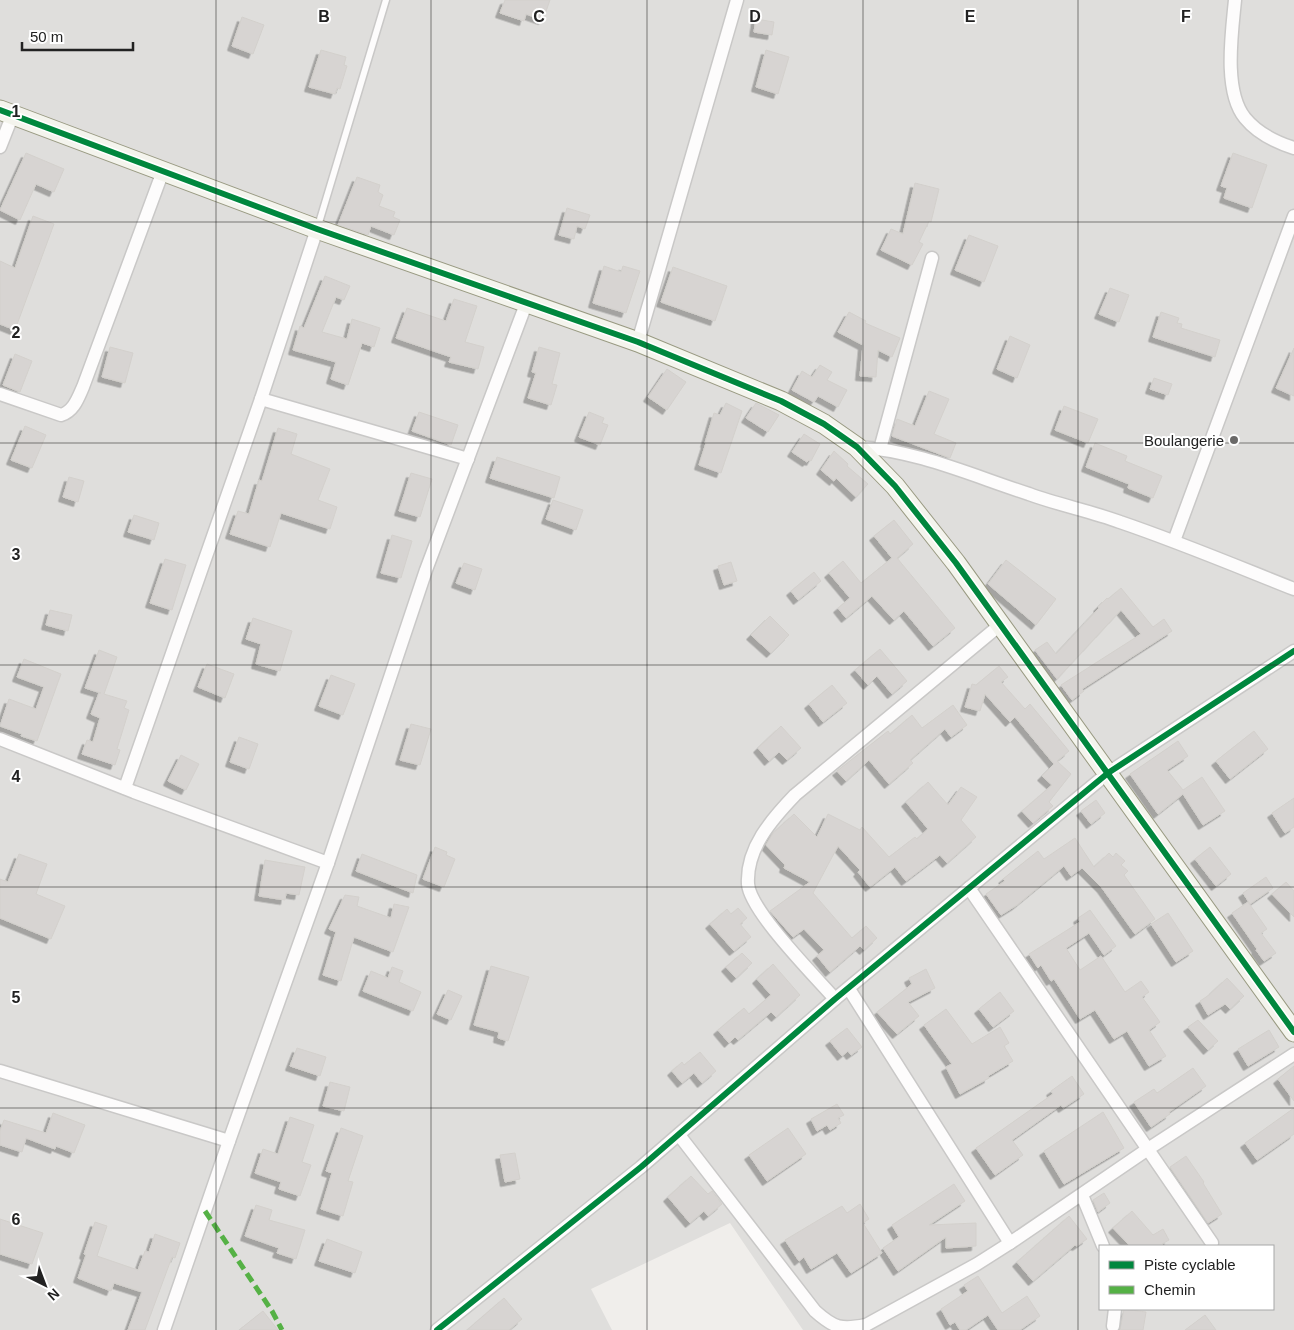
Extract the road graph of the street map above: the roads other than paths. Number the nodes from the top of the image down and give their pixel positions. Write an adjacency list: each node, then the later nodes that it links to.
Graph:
1 (386, 0): 9 (lane)
2 (737, 0): 12 (street)
3 (1235, 0): 6 (street)
4 (7, 112): 5 (street); 7 (street)
5 (0, 147)
6 (1294, 148)
7 (163, 171): 9 (street); 13 (street)
8 (1294, 216): 18 (street)
9 (317, 228): 11 (street); 14 (street)
10 (932, 258): 16 (street)
11 (526, 304): 12 (street); 17 (street)
12 (638, 342): 15 (street)
13 (0, 394)
14 (261, 399): 17 (street); 24 (street)
15 (857, 447): 16 (street); 20 (street)
16 (880, 449): 18 (street)
17 (468, 458): 25 (street)
18 (1174, 541): 19 (street)
19 (1294, 590)
20 (1000, 625): 23 (street); 28 (street)
21 (1294, 651): 23 (street)
22 (0, 740): 24 (street)
23 (1108, 773): 26 (street); 29 (street)
24 (125, 788): 25 (street)
25 (328, 863): 33 (street)
26 (969, 888): 27 (street); 34 (street)
27 (849, 989): 28 (street); 36 (street)
28 (835, 999): 32 (street)
29 (1294, 1032)
30 (1294, 1054): 34 (street)
31 (0, 1070): 33 (street)
32 (679, 1135): 36 (street); 42 (street)
33 (229, 1141): 41 (street)
34 (1148, 1149): 35 (street); 37 (street)
35 (1082, 1195): 36 (street); 38 (street)
36 (1010, 1243)
37 (1212, 1243)
38 (1103, 1245)
39 (1115, 1310): 40 (street)
40 (1113, 1326)
41 (164, 1330)
42 (438, 1330)

